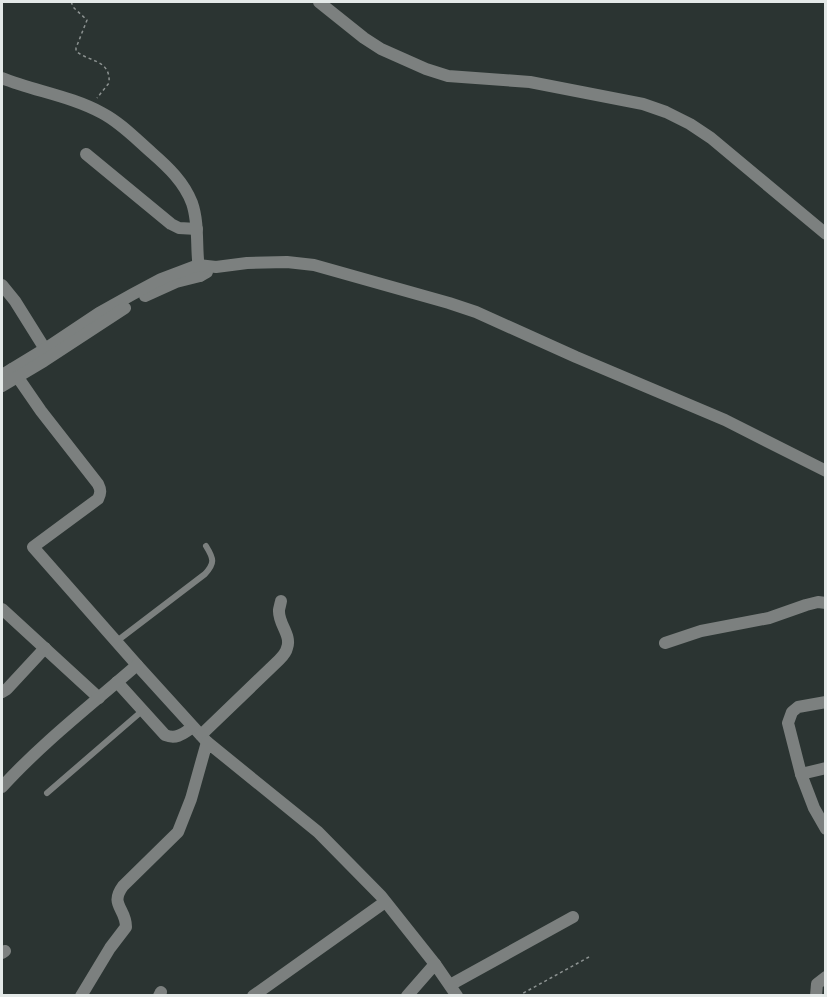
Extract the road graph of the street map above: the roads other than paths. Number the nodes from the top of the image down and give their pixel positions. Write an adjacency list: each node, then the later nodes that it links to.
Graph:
1 (320, 2): 5 (street)
2 (2, 78): 4 (street)
3 (86, 154): 4 (street)
4 (197, 229): 6 (street)
5 (825, 234)
6 (199, 270): 8 (street); 9 (street); 11 (street)
7 (2, 285): 8 (street)
8 (45, 349): 9 (street)
9 (10, 374): 10 (street); 16 (street)
10 (2, 386)
11 (825, 471)
12 (206, 546): 16 (lane)
13 (281, 601): 25 (street)
14 (825, 603): 17 (street)
15 (2, 609): 18 (street)
16 (116, 642): 19 (street)
17 (665, 643)
18 (45, 648): 21 (street); 22 (street)
19 (136, 665): 20 (street); 25 (street)
20 (117, 682): 22 (street); 24 (street)
21 (2, 692)
22 (99, 698): 28 (street)
23 (825, 702): 27 (street)
24 (143, 710): 25 (street); 29 (lane)
25 (200, 735): 31 (street); 36 (street)
26 (825, 768): 27 (street)
27 (801, 774): 30 (street)
28 (2, 788)
29 (47, 793)
30 (825, 829)
31 (385, 902): 33 (street); 37 (street)
32 (573, 917): 35 (street)
33 (435, 964): 35 (street); 38 (street)
34 (825, 977): 39 (street)
35 (454, 991)
36 (81, 996)
37 (253, 996)
38 (407, 996)
39 (816, 996)

